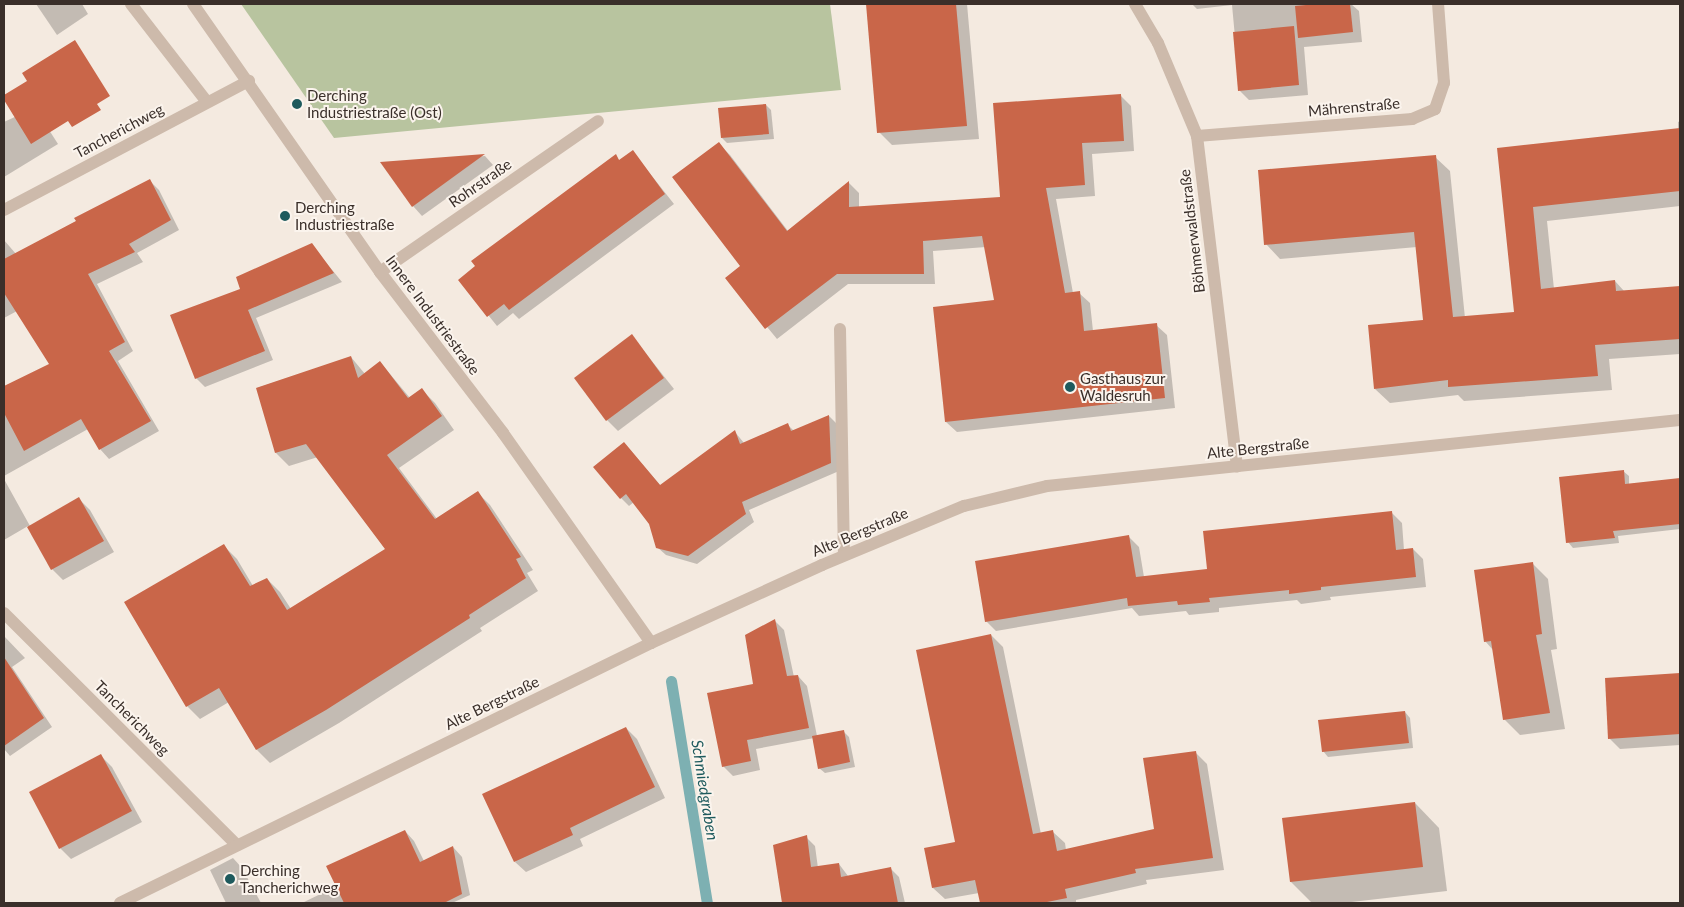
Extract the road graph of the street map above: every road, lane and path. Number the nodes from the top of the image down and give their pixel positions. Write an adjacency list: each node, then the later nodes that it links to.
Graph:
1 (131, 4): 6 (street)
2 (193, 4): 5 (street, Innere Industriestraße)
3 (1135, 4): 8 (street, Böhmerwaldstraße)
4 (1438, 4): 8 (street, Mährenstraße)
5 (249, 81): 6 (street, Tancherichweg); 10 (street, Innere Industriestraße)
6 (207, 102): 9 (street, Tancherichweg)
7 (598, 121): 10 (street, Rohrstraße)
8 (1197, 136): 13 (street, Böhmerwaldstraße)
9 (4, 210)
10 (380, 272): 16 (street, Innere Industriestraße)
11 (840, 329): 14 (street)
12 (1680, 420): 13 (street, Alte Bergstraße)
13 (1237, 467): 14 (street, Alte Bergstraße)
14 (844, 556): 16 (street, Alte Bergstraße)
15 (4, 614): 17 (street, Tancherichweg)
16 (650, 643): 17 (street, Alte Bergstraße)
17 (237, 845): 18 (street, Alte Bergstraße)
18 (120, 903)

